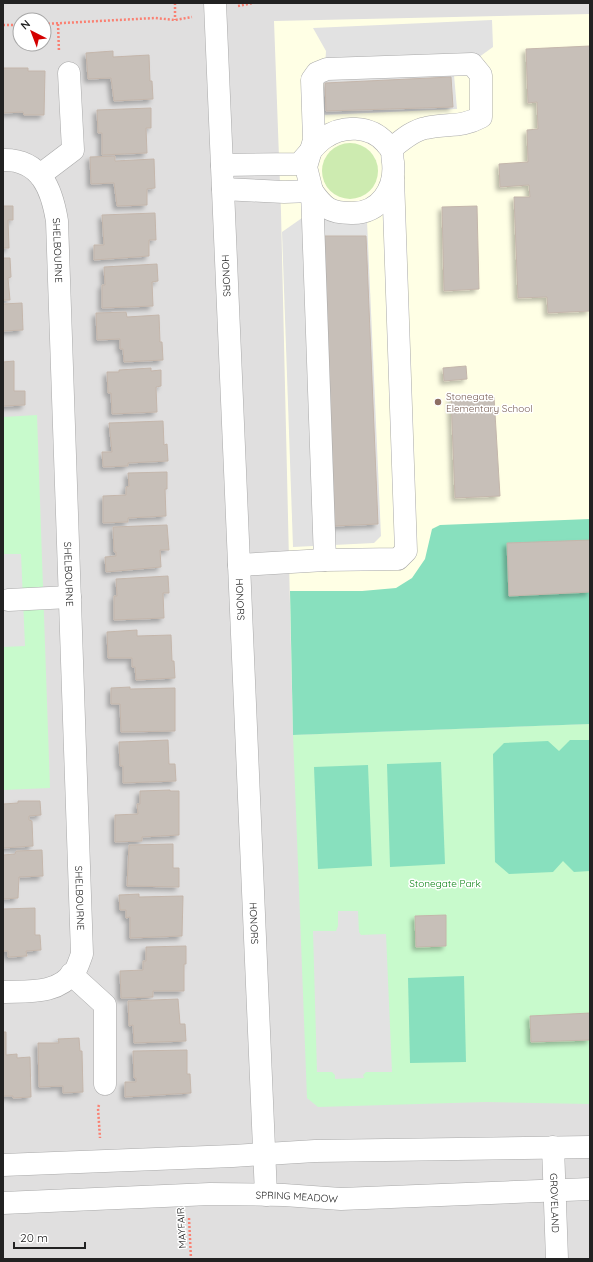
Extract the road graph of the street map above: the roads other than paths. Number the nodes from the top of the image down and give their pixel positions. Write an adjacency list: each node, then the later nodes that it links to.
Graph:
1 (215, 3): 6 (street, HONORS)
2 (69, 73): 7 (street)
3 (391, 149): 4 (street); 4 (street); 8 (street)
4 (310, 154): 6 (street); 10 (street)
5 (3, 160): 7 (street, SHELBOURNE)
6 (222, 165): 9 (street, HONORS)
7 (40, 175): 13 (street, SHELBOURNE)
8 (393, 178): 10 (street); 11 (street)
9 (223, 188): 10 (street); 12 (street, HONORS)
10 (312, 191): 11 (street)
11 (325, 560): 12 (street)
12 (239, 565): 20 (street, HONORS)
13 (70, 597): 14 (street); 15 (street, SHELBOURNE)
14 (8, 600)
15 (67, 977): 16 (street); 17 (street)
16 (3, 992)
17 (104, 1084)
18 (553, 1147): 19 (street); 20 (street); 23 (street, GROVELAND)
19 (590, 1147)
20 (263, 1154): 21 (street); 24 (street, HONORS)
21 (3, 1165)
22 (590, 1189): 23 (street, SPRING MEADOW)
23 (554, 1192): 24 (street, SPRING MEADOW); 26 (street, GROVELAND)
24 (266, 1195): 25 (street, SPRING MEADOW)
25 (3, 1203)
26 (557, 1259)

